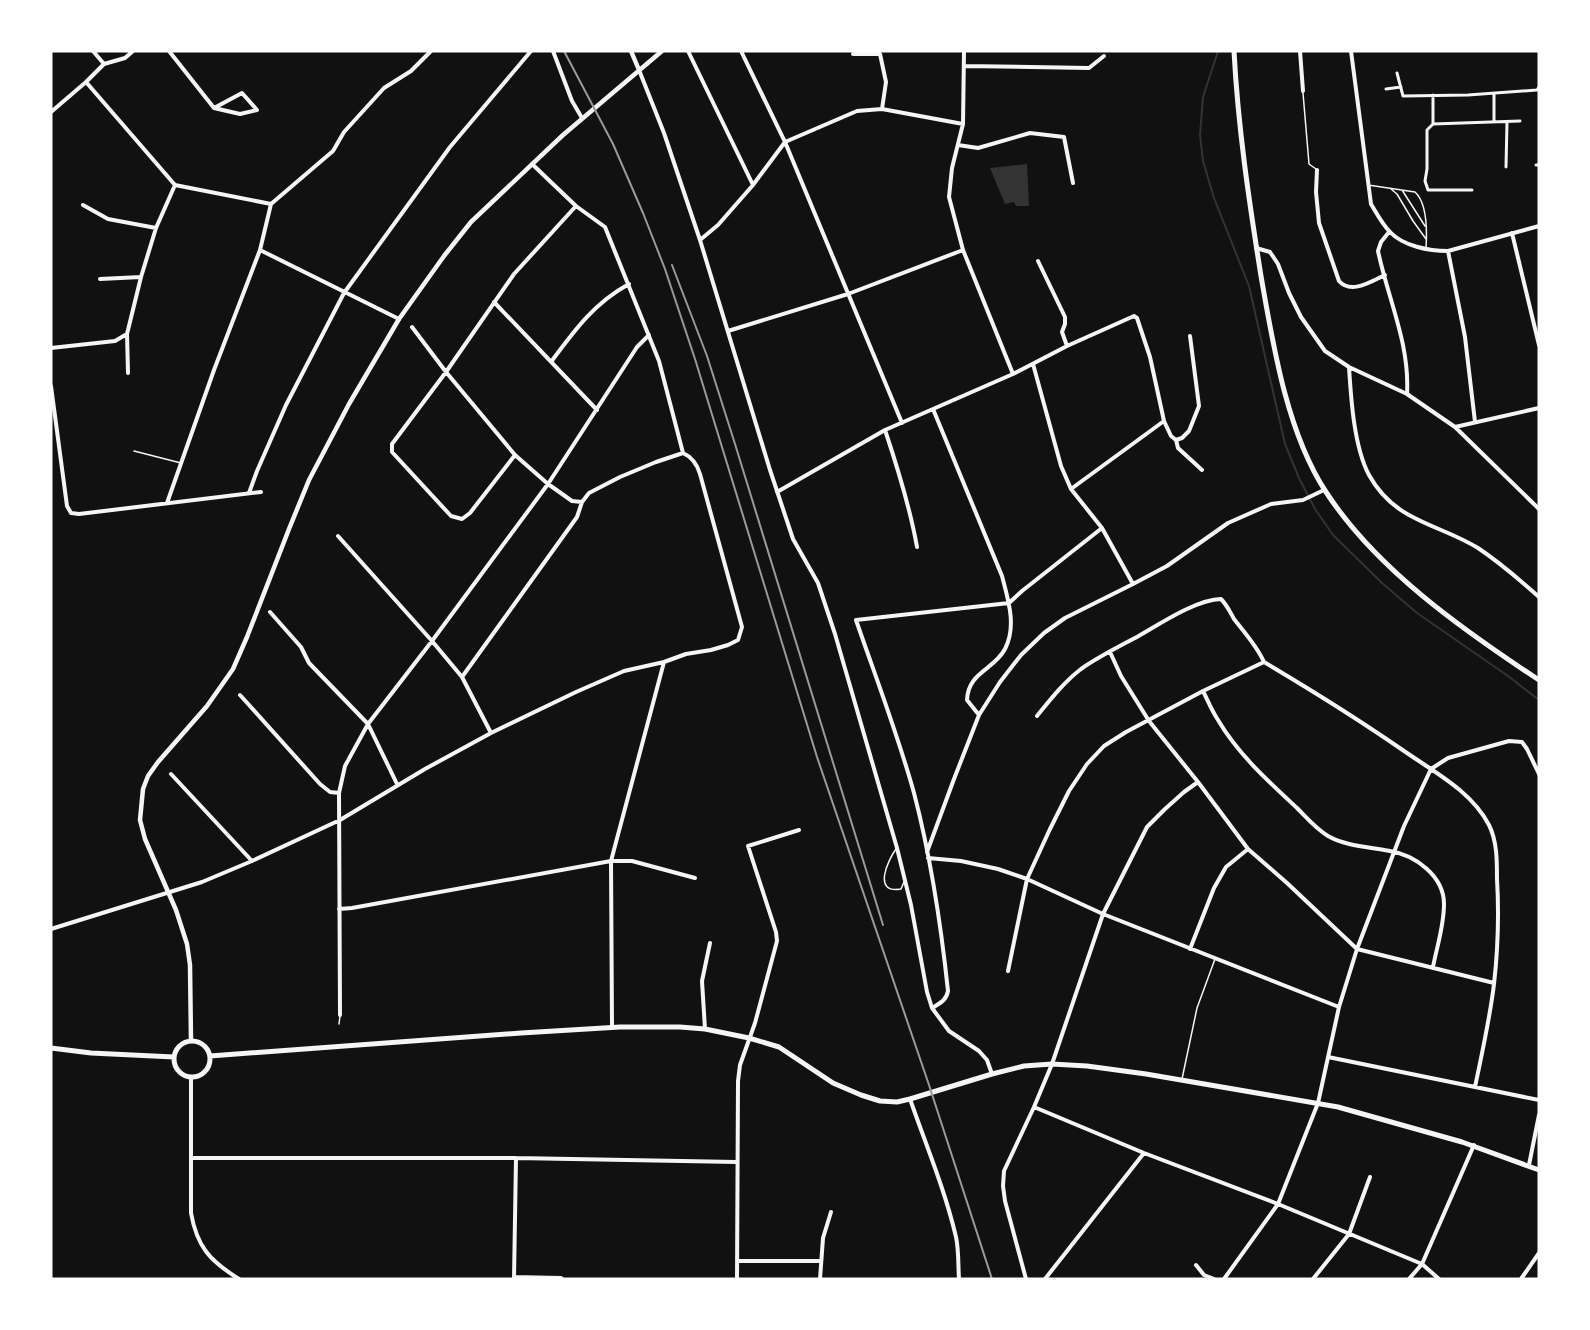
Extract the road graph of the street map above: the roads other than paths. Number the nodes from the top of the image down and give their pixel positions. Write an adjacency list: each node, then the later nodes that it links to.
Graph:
1 (93, 51): 17 (street)
2 (133, 51): 17 (street)
3 (169, 51): 28 (street)
4 (431, 51): 49 (street)
5 (531, 51): 69 (street)
6 (553, 51): 31 (street)
7 (631, 51): 19 (street)
8 (662, 51): 19 (street)
9 (688, 51): 43 (street)
10 (741, 51): 37 (street)
11 (964, 51): 18 (street)
12 (1234, 51): 59 (main road)
13 (1300, 51): 25 (street)
14 (1351, 51): 44 (street)
15 (853, 54): 29 (street)
16 (1104, 56): 18 (street)
17 (104, 64): 21 (street)
18 (964, 66): 35 (street)
19 (639, 70): 31 (street); 58 (street)
20 (1397, 73): 22 (street)
21 (86, 82): 30 (street); 45 (street)
22 (1401, 87): 24 (street); 27 (street)
23 (1539, 87): 26 (street)
24 (1386, 89)
25 (1303, 91): 41 (lane)
26 (1494, 93): 27 (street); 33 (street)
27 (1433, 95): 36 (street)
28 (214, 108): 28 (street)
29 (882, 109): 35 (street); 37 (street)
30 (51, 112)
31 (582, 118): 39 (street)
32 (1520, 121): 34 (street)
33 (1494, 122): 34 (street); 36 (street)
34 (1507, 122): 40 (street)
35 (963, 124): 38 (street)
36 (1433, 124): 48 (street)
37 (785, 142): 43 (street); 70 (street)
38 (958, 146): 42 (street); 62 (street)
39 (532, 164): 51 (street); 72 (street)
40 (1506, 166)
41 (1317, 170): 65 (street)
42 (1073, 183)
43 (753, 184): 58 (street)
44 (1368, 184): 46 (lane); 55 (street)
45 (175, 185): 49 (street); 54 (street)
46 (1391, 188): 47 (lane); 57 (lane)
47 (1402, 190): 53 (lane); 53 (lane)
48 (1472, 190)
49 (271, 204): 61 (street)
50 (83, 205): 54 (street)
51 (576, 206): 68 (street); 71 (street)
52 (1539, 226): 56 (street)
53 (1425, 227): 57 (lane)
54 (156, 228): 66 (street)
55 (1389, 232): 60 (street); 65 (street)
56 (1512, 233): 63 (street); 78 (street)
57 (1427, 239): 60 (lane)
58 (700, 240): 74 (street)
59 (1256, 248): 83 (street); 105 (main road)
60 (1426, 249): 63 (street)
61 (260, 250): 69 (street); 101 (street)
62 (963, 250): 70 (street); 86 (street)
63 (1448, 251): 93 (street)
64 (1038, 261): 79 (street)
65 (1385, 275): 88 (street)
66 (141, 278): 67 (street); 75 (street)
67 (100, 279)
68 (629, 284): 76 (street); 81 (street)
69 (344, 293): 72 (street); 108 (street)
70 (848, 294): 74 (street); 94 (street)
71 (494, 302): 81 (street); 84 (street)
72 (399, 319): 149 (street)
73 (412, 327): 84 (street)
74 (728, 331): 107 (street)
75 (128, 334): 80 (street); 85 (street)
76 (649, 335): 90 (street); 99 (street)
77 (1190, 336): 97 (street)
78 (1539, 345)
79 (1067, 346): 82 (street); 92 (street)
80 (51, 348)
81 (551, 362): 90 (street)
82 (1033, 364): 86 (street); 104 (street)
83 (1349, 367): 88 (street); 116 (street)
84 (446, 372): 100 (street); 100 (street)
85 (128, 373)
86 (1013, 374): 91 (street)
87 (51, 386): 110 (street)
88 (1407, 394): 95 (street)
89 (1539, 408): 93 (street)
90 (597, 410): 103 (street)
91 (933, 410): 94 (street); 117 (street)
92 (1164, 421): 97 (street); 104 (street)
93 (1475, 422): 95 (street)
94 (902, 423): 96 (street)
95 (1455, 427): 111 (street)
96 (885, 430): 107 (street); 114 (street)
97 (1176, 440): 102 (street)
98 (134, 451): 101 (lane)
99 (682, 453): 109 (street); 121 (street)
100 (514, 456): 103 (street)
101 (181, 463): 110 (street)
102 (1202, 470)
103 (548, 484): 109 (street); 119 (street)
104 (1071, 489): 112 (street)
105 (1324, 490): 115 (street); 124 (main road)
106 (261, 492): 108 (street)
107 (777, 492): 140 (street)
108 (249, 493): 110 (street)
109 (582, 502): 123 (street)
110 (167, 503)
111 (1538, 506)
112 (1102, 528): 115 (street); 117 (street)
113 (339, 536): 119 (street)
114 (917, 547)
115 (1133, 585): 127 (street)
116 (1539, 597)
117 (1009, 603): 127 (street); 143 (street)
118 (270, 612): 130 (street)
119 (432, 641): 123 (street); 130 (street)
120 (1110, 652): 122 (street); 128 (street); 129 (street)
121 (664, 662): 131 (street); 145 (street)
122 (1264, 662): 125 (street); 132 (street)
123 (462, 677): 131 (street)
124 (1539, 680)
125 (1203, 692): 129 (street); 142 (street)
126 (240, 695): 137 (street)
127 (979, 715): 143 (street)
128 (1037, 716)
129 (1149, 721): 135 (street); 148 (street)
130 (368, 724): 136 (street); 137 (street)
131 (491, 733): 136 (street)
132 (1431, 769): 134 (street); 142 (street); 159 (street)
133 (171, 774): 144 (street)
134 (1539, 774)
135 (1198, 782): 141 (street); 151 (street)
136 (397, 784): 138 (street)
137 (339, 793): 138 (street)
138 (340, 820): 144 (street); 150 (street)
139 (799, 830): 166 (street)
140 (897, 848): 147 (street); 147 (lane)
141 (1248, 849): 154 (street); 155 (street)
142 (1393, 851): 155 (street); 157 (street)
143 (927, 856): 148 (street); 161 (street)
144 (252, 861): 149 (street)
145 (611, 861): 146 (street); 150 (street); 164 (street)
146 (695, 878)
147 (904, 878): 161 (street)
148 (1027, 879): 151 (street); 158 (street)
149 (169, 893): 152 (street); 167 (street)
150 (339, 909): 162 (street)
151 (1103, 915): 154 (street); 172 (street)
152 (51, 929)
153 (710, 943): 165 (street)
154 (1190, 949): 156 (street)
155 (1357, 950): 157 (street); 160 (street)
156 (1215, 958): 160 (street); 175 (lane)
157 (1433, 968): 159 (street)
158 (1008, 971)
159 (1494, 983): 176 (street)
160 (1340, 1007): 170 (street)
161 (932, 1008): 173 (street)
162 (340, 1015): 163 (lane)
163 (339, 1024)
164 (612, 1028): 165 (main road); 169 (main road)
165 (705, 1029): 166 (main road)
166 (749, 1038): 177 (main road); 186 (street)
167 (192, 1041): 169 (main road); 171 (main road)
168 (51, 1048): 171 (main road)
169 (210, 1056): 174 (main road)
170 (1328, 1056): 176 (street); 179 (street)
171 (174, 1057): 174 (main road)
172 (1052, 1064): 173 (main road); 175 (main road); 180 (street)
173 (992, 1074): 177 (main road)
174 (191, 1077): 184 (street)
175 (1182, 1080): 179 (main road)
176 (1475, 1087): 178 (street)
177 (910, 1100): 203 (street)
178 (1539, 1100)
179 (1318, 1103): 182 (main road); 190 (street)
180 (1034, 1107): 183 (street); 204 (street)
181 (1539, 1115): 187 (street)
182 (1474, 1145): 187 (main road); 196 (street)
183 (1144, 1153): 190 (street); 205 (street)
184 (191, 1158): 185 (street); 199 (street)
185 (516, 1158): 186 (street); 198 (street)
186 (737, 1162): 194 (street)
187 (1529, 1165): 188 (main road)
188 (1539, 1170)
189 (1370, 1178): 192 (street)
190 (1278, 1204): 192 (street); 207 (street)
191 (831, 1212): 195 (street)
192 (1349, 1234): 196 (street); 208 (street)
193 (1539, 1253): 211 (street)
194 (738, 1261): 195 (street); 201 (street)
195 (820, 1261): 202 (street)
196 (1422, 1264): 209 (street); 210 (street)
197 (1196, 1265): 206 (street)
198 (514, 1278): 200 (street)
199 (239, 1279)
200 (562, 1279)
201 (737, 1279)
202 (820, 1279)
203 (959, 1279)
204 (1026, 1279)
205 (1045, 1279)
206 (1214, 1279)
207 (1224, 1279)
208 (1313, 1279)
209 (1409, 1279)
210 (1439, 1279)
211 (1521, 1279)

